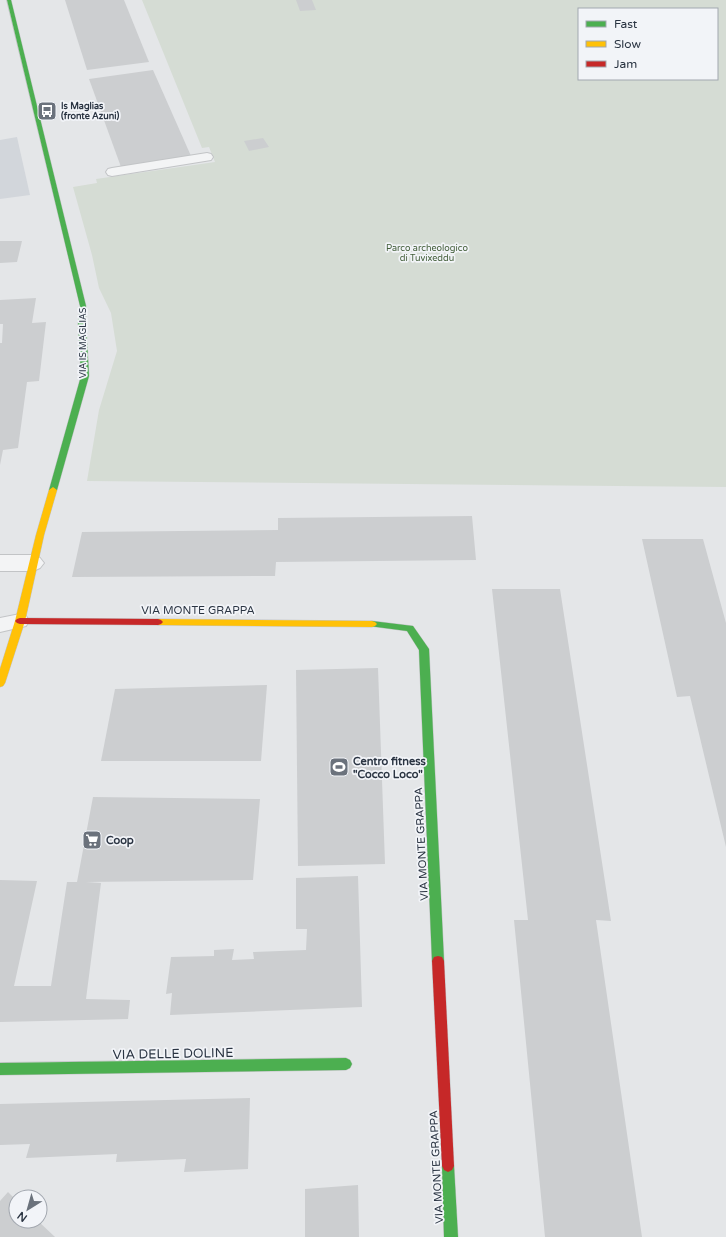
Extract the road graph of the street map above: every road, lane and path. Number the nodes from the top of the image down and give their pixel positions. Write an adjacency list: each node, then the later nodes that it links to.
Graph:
1 (9, 0): 5 (street, VIA IS MAGLIAS)
2 (207, 157): 3 (lane)
3 (112, 172)
4 (0, 563): 5 (street)
5 (33, 563): 6 (street, VIA IS MAGLIAS)
6 (20, 621): 7 (lane); 8 (street, VIA IS MAGLIAS); 11 (street, VIA MONTE GRAPPA)
7 (0, 625)
8 (0, 683)
9 (346, 1064): 10 (street, VIA DELLE DOLINE)
10 (0, 1069)
11 (451, 1237)

